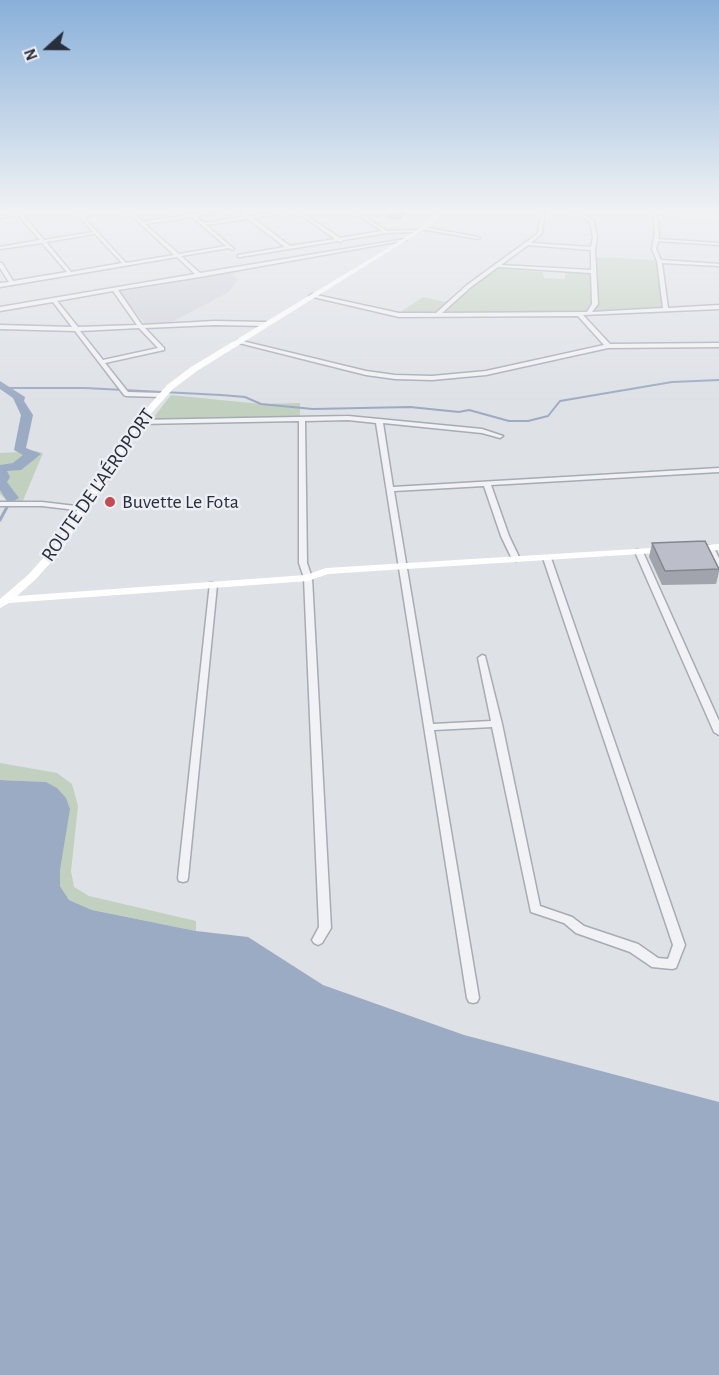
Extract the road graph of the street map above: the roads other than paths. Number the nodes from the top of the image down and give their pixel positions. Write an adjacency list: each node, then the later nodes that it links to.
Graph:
1 (8, 276): 8 (street)
2 (52, 276): 8 (street)
3 (199, 276): 10 (street)
4 (345, 276): 11 (main road, ROUTE DE L'AÉROPORT)
5 (484, 276): 18 (street)
6 (594, 276): 16 (street)
7 (661, 276): 15 (street)
8 (12, 283): 9 (street)
9 (0, 285)
10 (115, 290): 12 (street); 21 (street)
11 (312, 296): 18 (street); 19 (main road, ROUTE DE L'AÉROPORT)
12 (55, 301): 14 (street); 22 (street)
13 (719, 307): 15 (street)
14 (0, 309)
15 (666, 310): 16 (street)
16 (589, 313): 17 (street)
17 (579, 314): 18 (street); 25 (street)
18 (437, 315)
19 (266, 324): 21 (street); 23 (main road, ROUTE DE L'AÉROPORT)
20 (0, 327): 22 (street)
21 (142, 328): 22 (street); 26 (street)
22 (78, 329): 26 (street)
23 (238, 342): 25 (street); 27 (main road, ROUTE DE L'AÉROPORT)
24 (719, 345): 25 (street)
25 (608, 346)
26 (102, 362): 27 (street)
27 (162, 395): 30 (main road, ROUTE DE L'AÉROPORT)
28 (302, 419): 29 (street); 30 (street); 45 (street)
29 (379, 421): 31 (street); 34 (street)
30 (139, 422): 36 (main road, ROUTE DE L'AÉROPORT)
31 (500, 436)
32 (719, 470): 33 (street)
33 (487, 484): 34 (street); 42 (street)
34 (392, 489): 44 (street)
35 (0, 504): 36 (street)
36 (84, 508): 47 (main road, ROUTE DE L'AÉROPORT)
37 (714, 547): 38 (main road); 43 (street)
38 (686, 549)
39 (674, 550): 40 (main road)
40 (639, 552): 41 (main road); 51 (street)
41 (546, 558): 42 (main road); 49 (street)
42 (516, 559): 44 (main road)
43 (719, 566)
44 (404, 568): 45 (main road); 50 (street)
45 (308, 578): 46 (main road); 53 (street)
46 (213, 585): 47 (main road); 52 (street)
47 (4, 602)
48 (482, 658): 49 (street)
49 (496, 724): 50 (street)
50 (429, 727): 54 (street)
51 (719, 732)
52 (183, 878)
53 (318, 939)
54 (473, 998)

